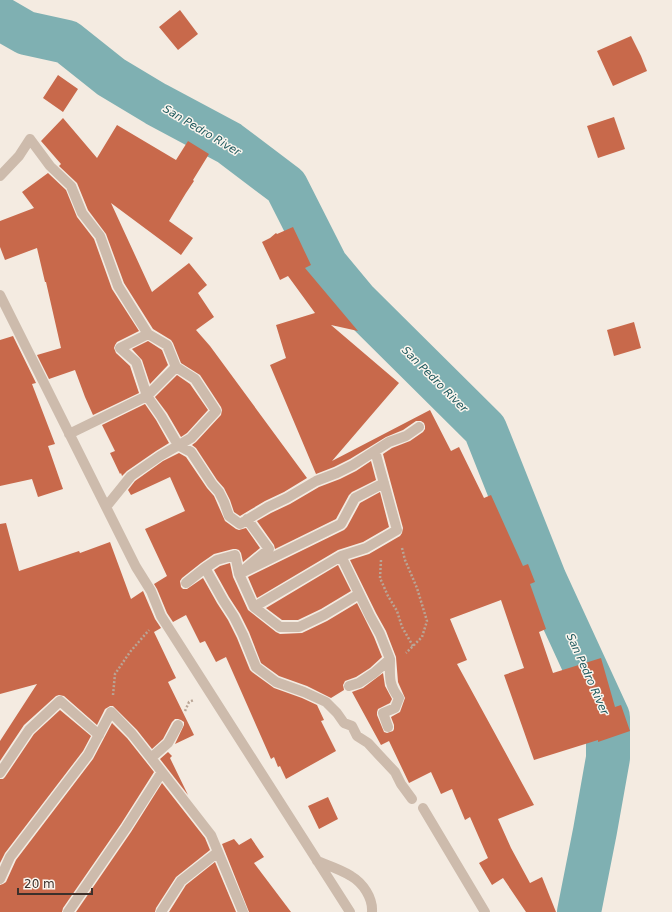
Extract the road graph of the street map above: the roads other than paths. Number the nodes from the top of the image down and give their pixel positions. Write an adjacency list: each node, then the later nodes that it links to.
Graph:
1 (0, 176): 3 (street)
2 (0, 295): 7 (street)
3 (148, 334): 4 (street); 5 (street)
4 (176, 367): 5 (street); 8 (street)
5 (147, 396): 7 (street); 8 (street)
6 (419, 427): 9 (street)
7 (69, 434): 11 (street)
8 (178, 445): 11 (street); 12 (street)
9 (375, 451): 10 (street); 12 (street)
10 (384, 483): 13 (street); 15 (street)
11 (106, 507): 30 (street)
12 (247, 519): 15 (street)
13 (341, 556): 17 (street); 18 (street)
14 (205, 568): 15 (street); 16 (street); 27 (street)
15 (239, 574): 18 (street)
16 (186, 583)
17 (359, 594): 18 (street); 19 (street)
18 (254, 607)
19 (390, 659): 20 (street); 22 (street)
20 (349, 686)
21 (178, 725): 24 (street)
22 (388, 726)
23 (99, 735): 24 (street); 26 (street); 31 (street)
24 (151, 758): 25 (street)
25 (162, 772): 29 (street); 33 (street)
26 (0, 773)
27 (412, 799)
28 (423, 808): 39 (street)
29 (218, 852): 34 (street); 35 (street)
30 (317, 860): 32 (street); 36 (street)
31 (0, 879)
32 (371, 901): 37 (street); 38 (street)
33 (68, 912)
34 (161, 912)
35 (243, 912)
36 (350, 912)
37 (372, 912)
38 (380, 912)
39 (485, 912)

